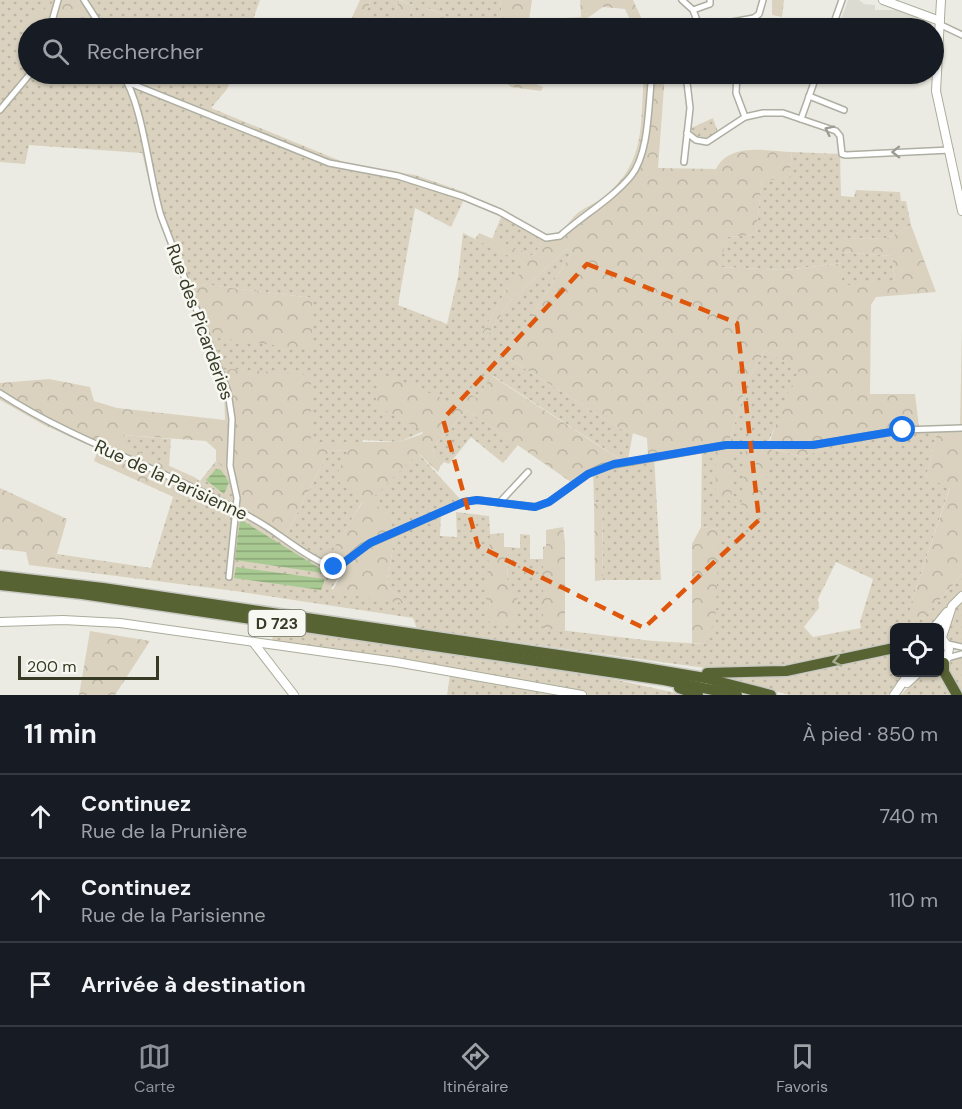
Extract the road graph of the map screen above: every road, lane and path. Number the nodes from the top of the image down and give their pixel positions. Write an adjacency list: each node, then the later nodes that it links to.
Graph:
1 (58, 0): 10 (street)
2 (84, 0): 11 (street)
3 (682, 0): 9 (street)
4 (710, 0): 9 (street)
5 (764, 0): 13 (street)
6 (842, 0): 14 (street)
7 (941, 0): 16 (street)
8 (887, 1): 15 (street)
9 (693, 10): 12 (street)
10 (53, 18)
11 (96, 18)
12 (696, 18)
13 (754, 18)
14 (836, 18)
15 (929, 18)
16 (939, 18)
17 (944, 25): 18 (street)
18 (962, 35)
19 (22, 84): 28 (street)
20 (128, 84): 40 (street, Rue des Picarderies)
21 (132, 84): 22 (street)
22 (651, 84)
23 (687, 84): 32 (street)
24 (736, 84): 30 (street)
25 (813, 84): 27 (street)
26 (936, 84): 33 (street)
27 (809, 96): 29 (street); 31 (street)
28 (0, 110)
29 (844, 110)
30 (745, 117): 31 (street); 32 (street)
31 (801, 119): 33 (street, one-way to 31)
32 (687, 133): 34 (street)
33 (950, 150): 35 (street)
34 (684, 162)
35 (962, 211)
36 (0, 393): 40 (street, Rue de la Parisienne)
37 (962, 428): 39 (street)
38 (528, 472): 39 (street)
39 (499, 503): 40 (street, Rue de la Parisienne)
40 (236, 508): 42 (street, Rue des Picarderies)
41 (0, 576): 58 (highway, D 723)
42 (229, 577)
43 (0, 585): 60 (highway, D 723)
44 (962, 596): 45 (street)
45 (952, 606): 48 (street); 49 (street)
46 (0, 622): 47 (street)
47 (24, 622): 50 (street); 52 (street)
48 (937, 623)
49 (944, 628)
50 (0, 629)
51 (944, 639): 53 (street)
52 (258, 642): 64 (street); 65 (street)
53 (948, 644): 54 (street); 57 (street)
54 (962, 647)
55 (890, 649): 58 (highway, one-way to 58)
56 (962, 654): 57 (street)
57 (944, 662)
58 (671, 672): 68 (highway, D 723)
59 (944, 672): 69 (highway)
60 (633, 675): 66 (highway); 67 (highway, D 723)
61 (907, 677): 63 (street)
62 (914, 677): 63 (street)
63 (897, 692)
64 (294, 695)
65 (582, 695)
66 (698, 695)
67 (736, 695)
68 (771, 695)
69 (957, 695)

